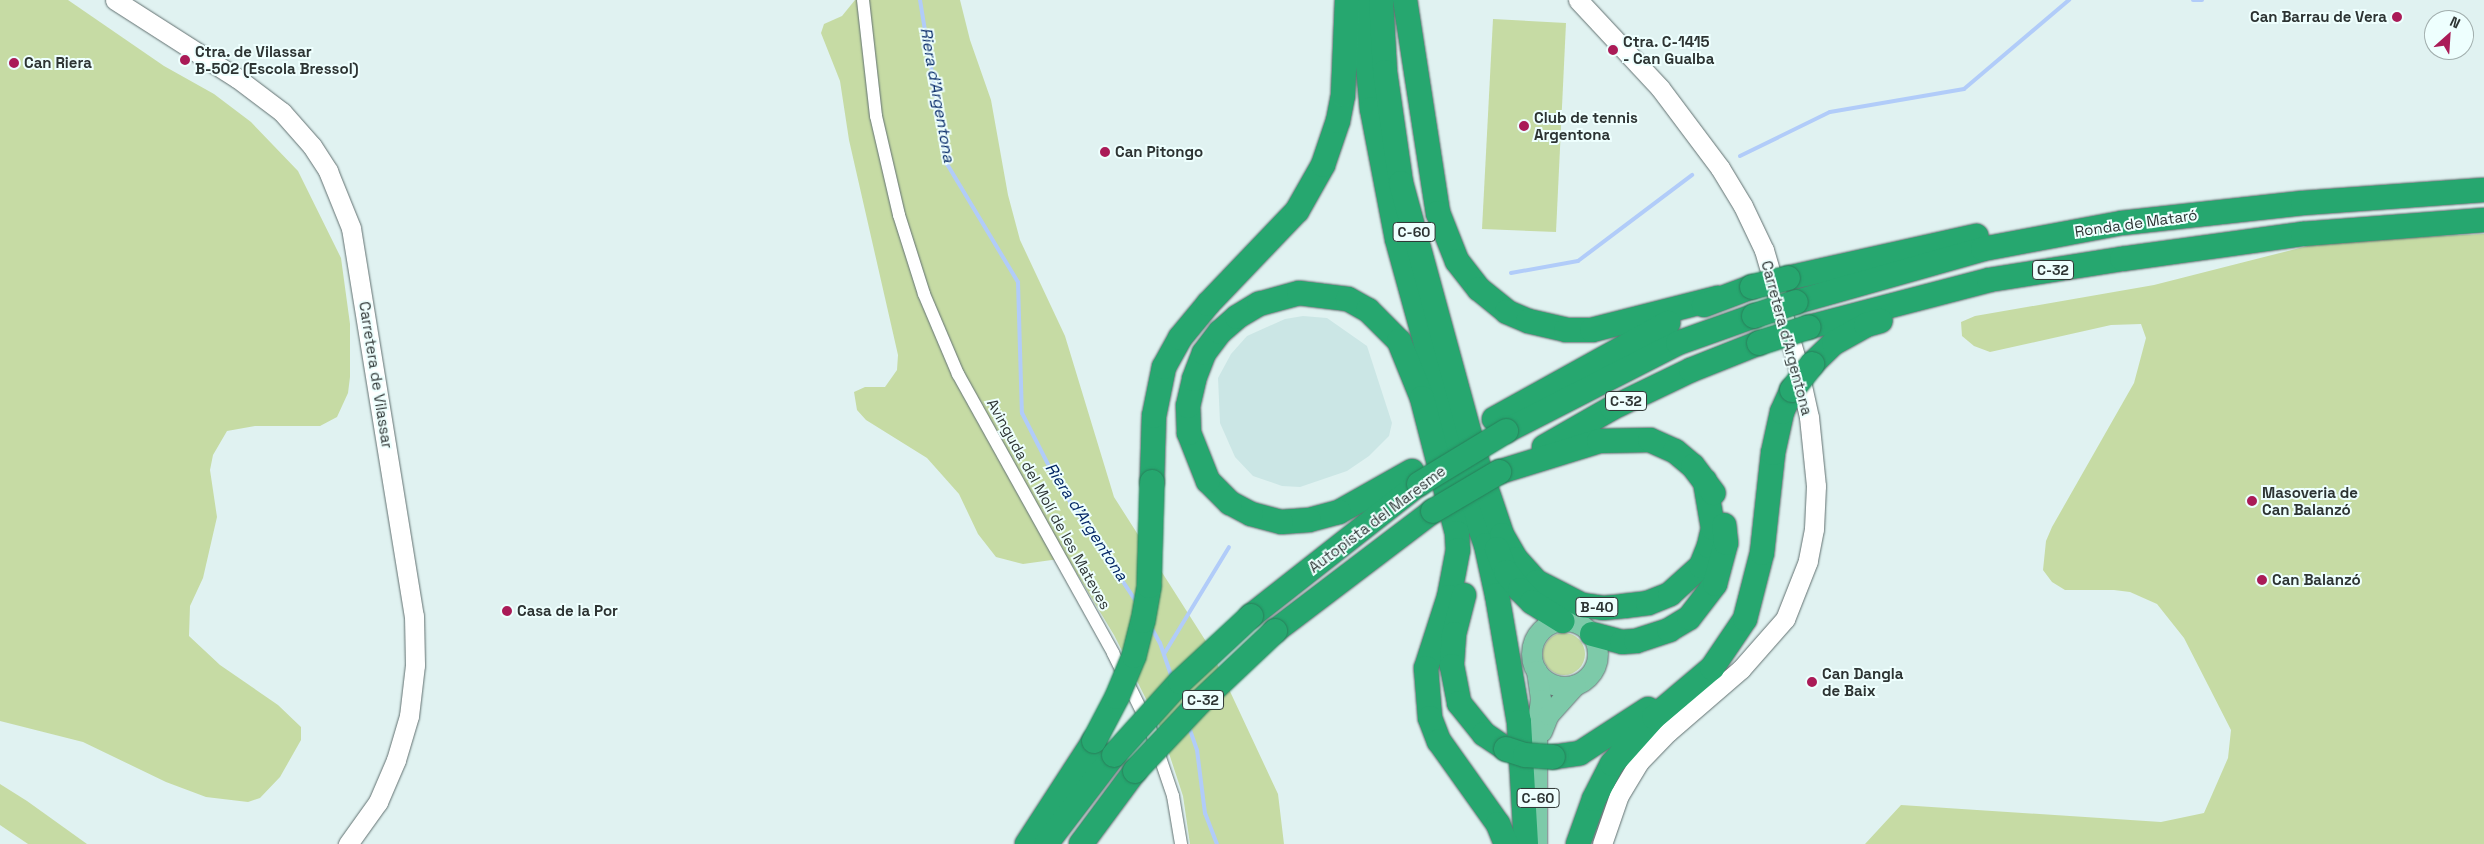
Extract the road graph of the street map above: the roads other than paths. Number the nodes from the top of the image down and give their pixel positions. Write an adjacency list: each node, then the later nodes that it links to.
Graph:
1 (115, 0): 25 (street, Carretera de Vilassar)
2 (863, 0): 29 (street, Avinguda del Molí de les Mateves)
3 (1346, 0): 26 (highway, bridge)
4 (1362, 0): 15 (highway, C-60)
5 (1381, 0): 15 (highway, C-60)
6 (1405, 0): 12 (highway)
7 (1578, 0): 34 (street, Carretera d'Argentona)
8 (2484, 190): 9 (highway, Ronda de Mataró / C-32)
9 (2208, 213): 12 (highway, bridge); 13 (highway, Ronda de Mataró / C-32)
10 (2484, 220): 11 (highway, C-32)
11 (2303, 234): 16 (highway, Autopista del Maresme / C-32, bridge); 19 (highway, bridge)
12 (1718, 298): 14 (highway)
13 (1796, 302): 14 (highway, Autopista del Maresme / C-32, bridge)
14 (1500, 425): 17 (highway, Autopista del Maresme / C-32, bridge)
15 (1469, 467): 18 (highway, B-40); 20 (highway, C-60); 24 (highway, bridge); 31 (highway)
16 (1499, 472): 18 (highway); 28 (highway, Autopista del Maresme / C-32, bridge)
17 (1416, 477): 27 (highway, Autopista del Maresme / C-32, bridge); 30 (highway)
18 (1705, 481): 21 (highway)
19 (1756, 580): 24 (highway); 33 (highway)
20 (1563, 621): 21 (main road, C-60); 22 (main road, C-60)
21 (1592, 634): 23 (main road, C-60)
22 (1537, 671): 23 (main road); 24 (main road, C-60)
23 (1576, 686): 24 (main road, C-60)
24 (1545, 755): 32 (main road, C-60)
25 (348, 844)
26 (1027, 844)
27 (1046, 844)
28 (1081, 844)
29 (1181, 844)
30 (1506, 844)
31 (1526, 844)
32 (1537, 844)
33 (1578, 844)
34 (1602, 844)

